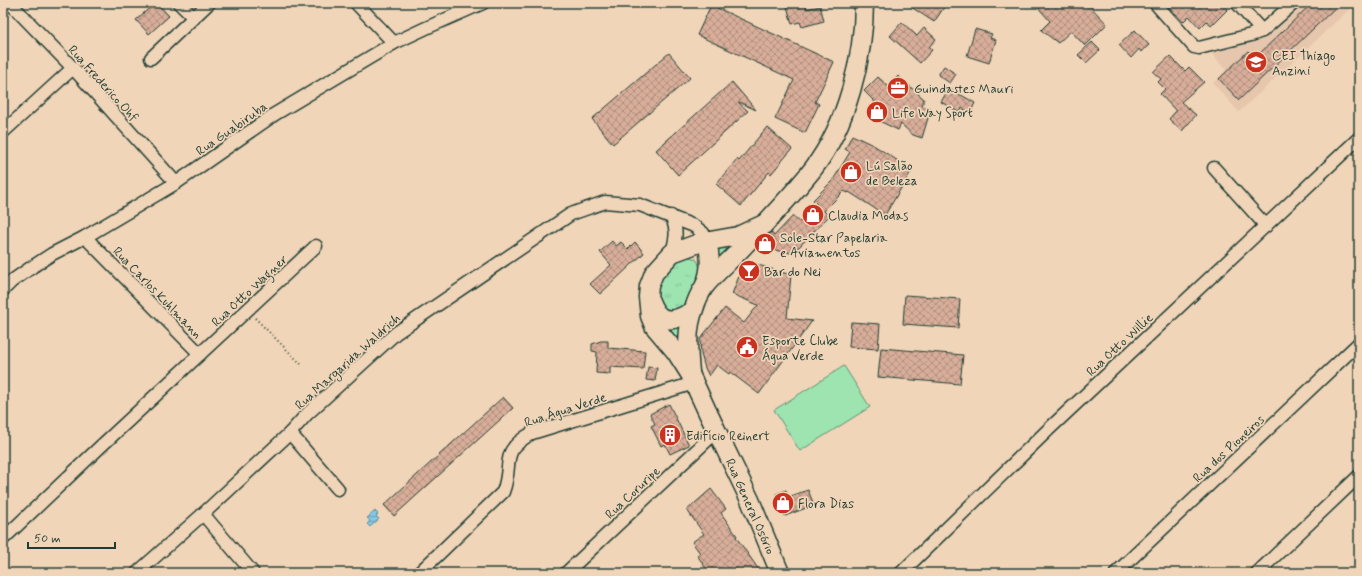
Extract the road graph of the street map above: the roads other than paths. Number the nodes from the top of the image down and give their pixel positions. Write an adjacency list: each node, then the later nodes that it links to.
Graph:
1 (179, 3): 10 (street)
2 (209, 3): 10 (street)
3 (356, 3): 12 (street)
4 (483, 3): 12 (street, Rua Guabiruba)
5 (864, 3): 20 (main road, Rua General Osório)
6 (1155, 3): 11 (street)
7 (1237, 3): 11 (street)
8 (1294, 3): 11 (street)
9 (8, 6): 14 (street, Rua Frederico Ohf)
10 (194, 18): 13 (street)
11 (1262, 30)
12 (394, 43): 18 (street, Rua Guabiruba)
13 (151, 58)
14 (73, 68): 15 (street); 18 (street, Rua Frederico Ohf)
15 (3, 132)
16 (1359, 138): 21 (street, Rua Otto Willie)
17 (1214, 168): 21 (street)
18 (176, 183): 22 (street, Rua Guabiruba)
19 (671, 216): 24 (street, Rua Margarida Waldrich); 25 (street); 34 (street, Rua Margarida Waldrich)
20 (764, 224): 24 (main road, Rua General Osório); 26 (main road, Rua General Osório)
21 (1266, 226): 44 (street, Rua Otto Willie)
22 (85, 237): 27 (street, Rua Guabiruba); 31 (street, Rua Carlos Kuhlmann)
23 (316, 246): 31 (street, Rua Otto Wagner)
24 (709, 249): 25 (main road, Rua General Osório); 26 (main road)
25 (672, 253): 28 (main road, Rua General Osório)
26 (704, 288): 29 (main road, Rua General Osório)
27 (3, 290)
28 (648, 297): 29 (main road); 32 (main road, Rua General Osório)
29 (693, 311): 32 (main road, Rua General Osório)
30 (1359, 343): 45 (street, Rua dos Pioneiros)
31 (200, 354): 38 (street, Rua Carlos Kuhlmann)
32 (692, 378): 33 (main road, Rua General Osório); 41 (street, Rua Água Verde)
33 (717, 431): 42 (street, Rua Coruripe); 43 (main road, Rua General Osório)
34 (290, 433): 36 (street); 37 (street, Rua Margarida Waldrich)
35 (1359, 476): 46 (street)
36 (338, 489)
37 (203, 514): 39 (street); 40 (street, Rua Margarida Waldrich)
38 (3, 540)
39 (253, 572)
40 (137, 573)
41 (419, 573)
42 (566, 573)
43 (780, 573)
44 (901, 573)
45 (1116, 573)
46 (1257, 573)

